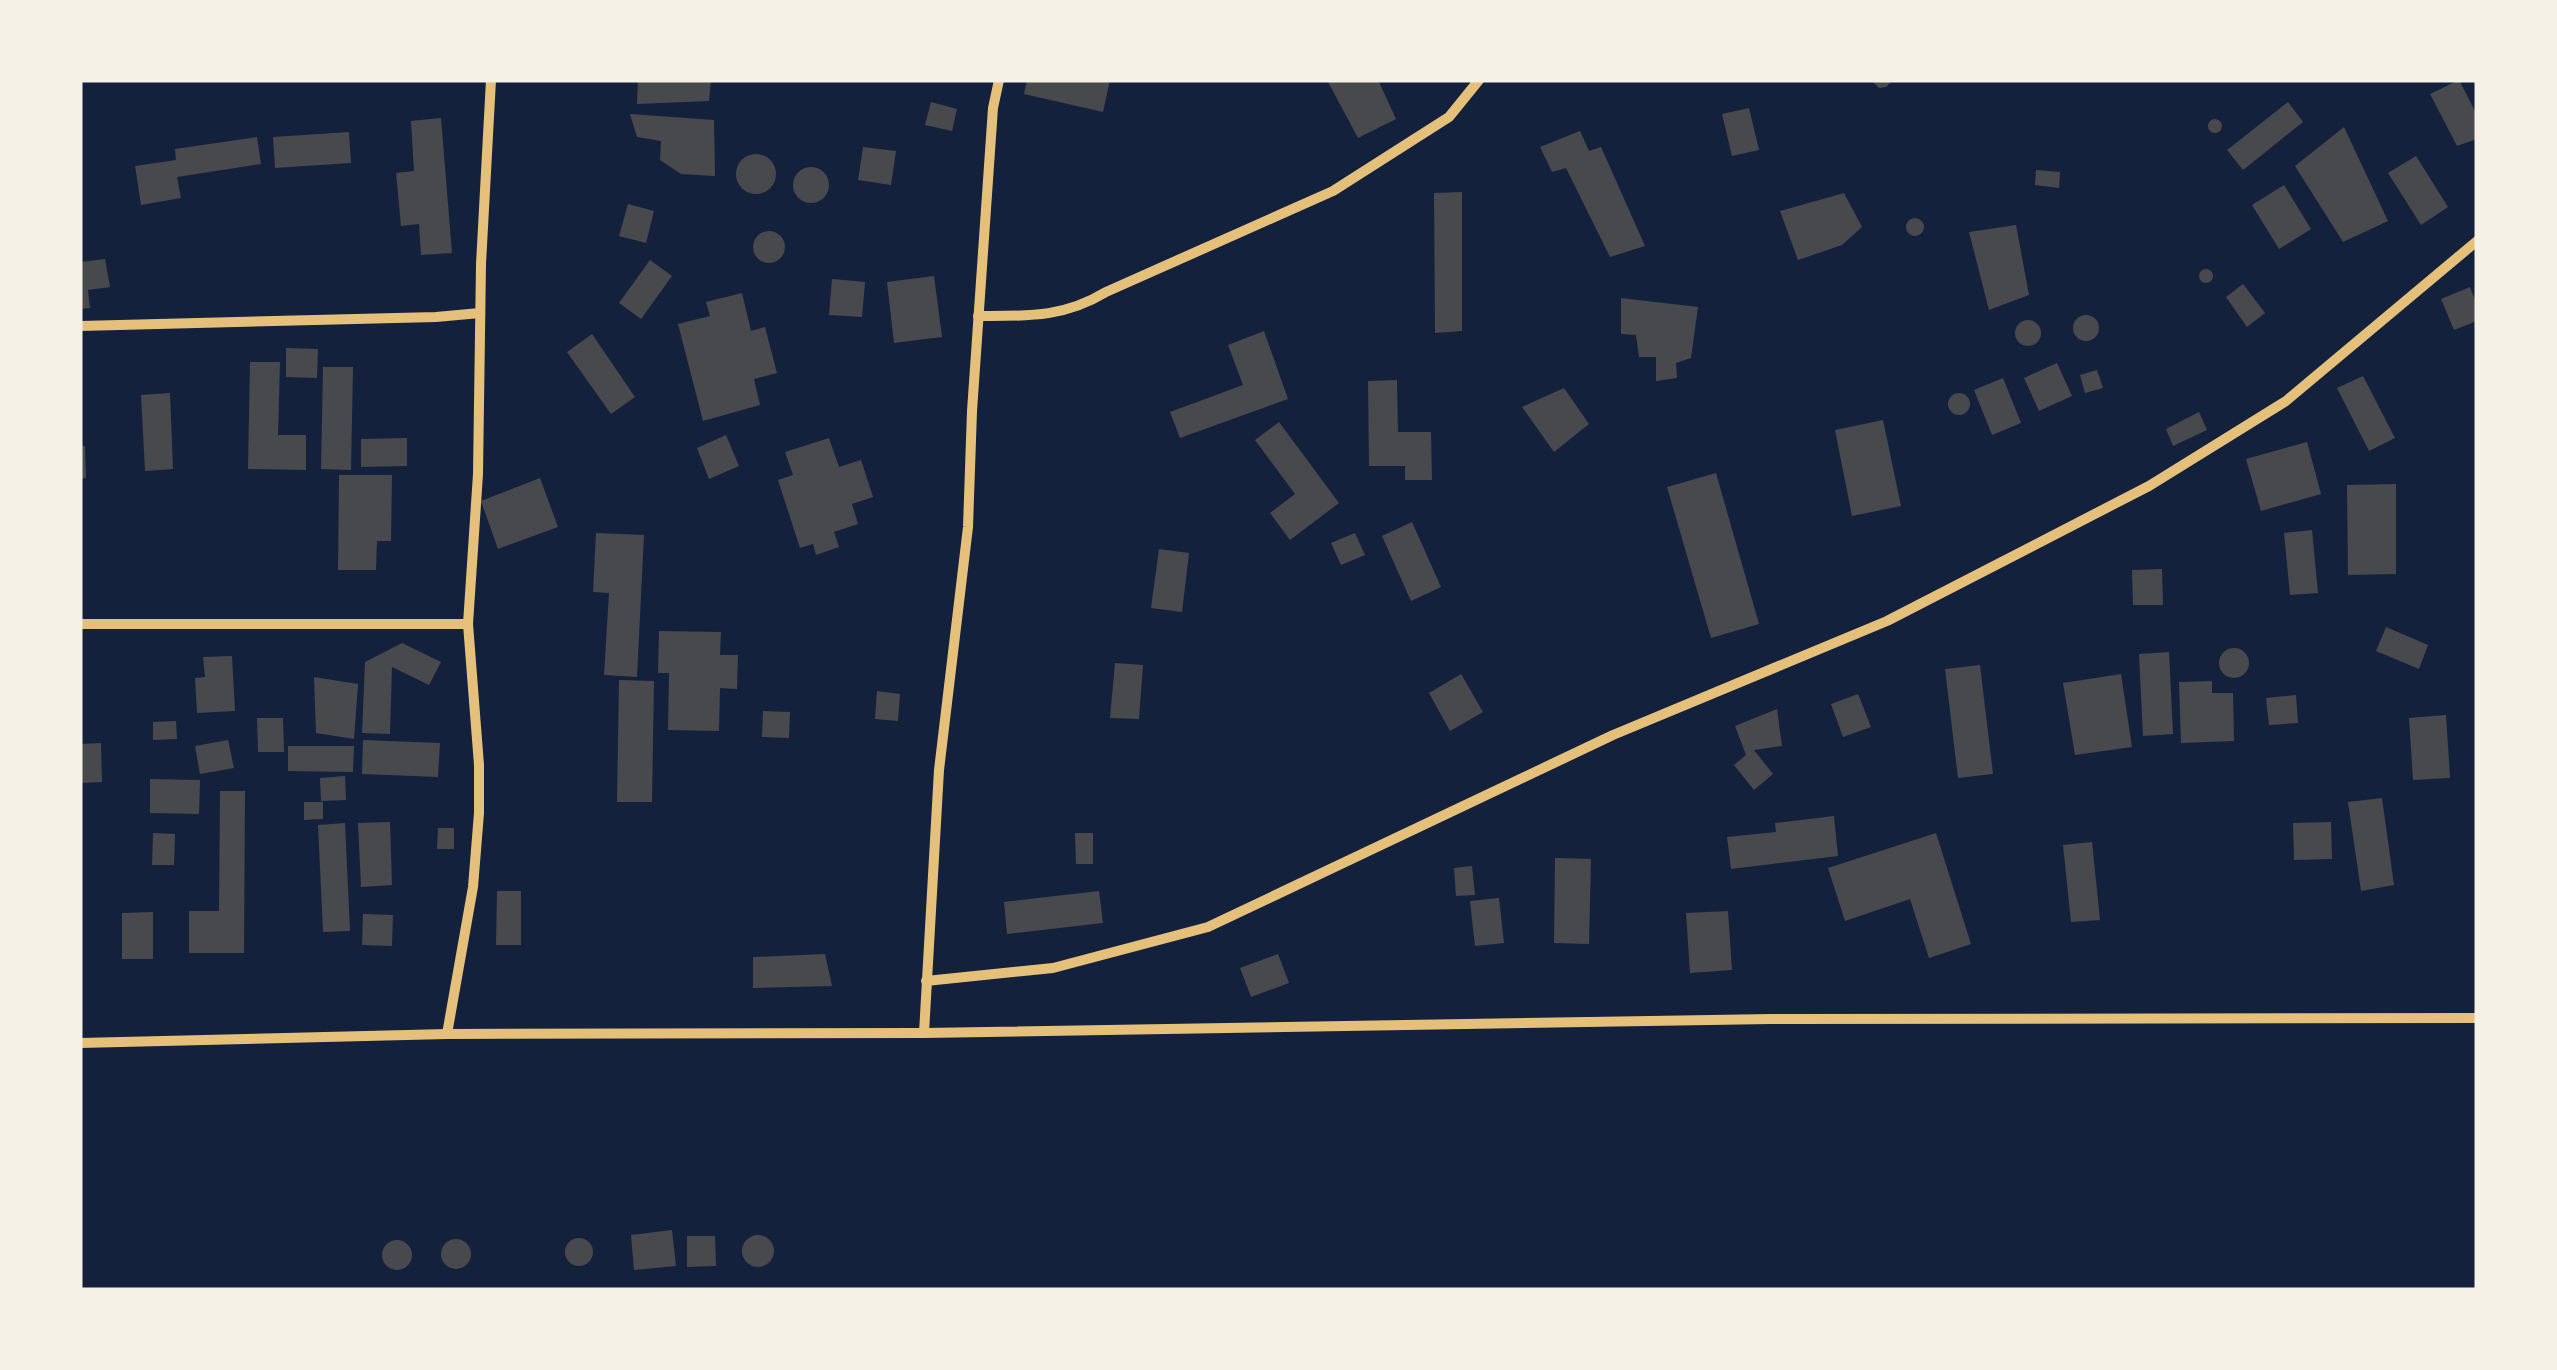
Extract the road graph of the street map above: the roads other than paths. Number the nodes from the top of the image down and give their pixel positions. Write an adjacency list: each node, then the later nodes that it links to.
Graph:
1 (490, 80): 5 (street)
2 (999, 80): 6 (street)
3 (1479, 80): 6 (street)
4 (2477, 241): 10 (street)
5 (480, 313): 7 (street); 9 (street)
6 (978, 316): 10 (street)
7 (80, 326)
8 (80, 624): 9 (street)
9 (468, 624): 13 (street)
10 (926, 980): 12 (street)
11 (2477, 1018): 12 (street)
12 (924, 1032): 13 (street)
13 (447, 1034): 14 (street)
14 (80, 1043)

